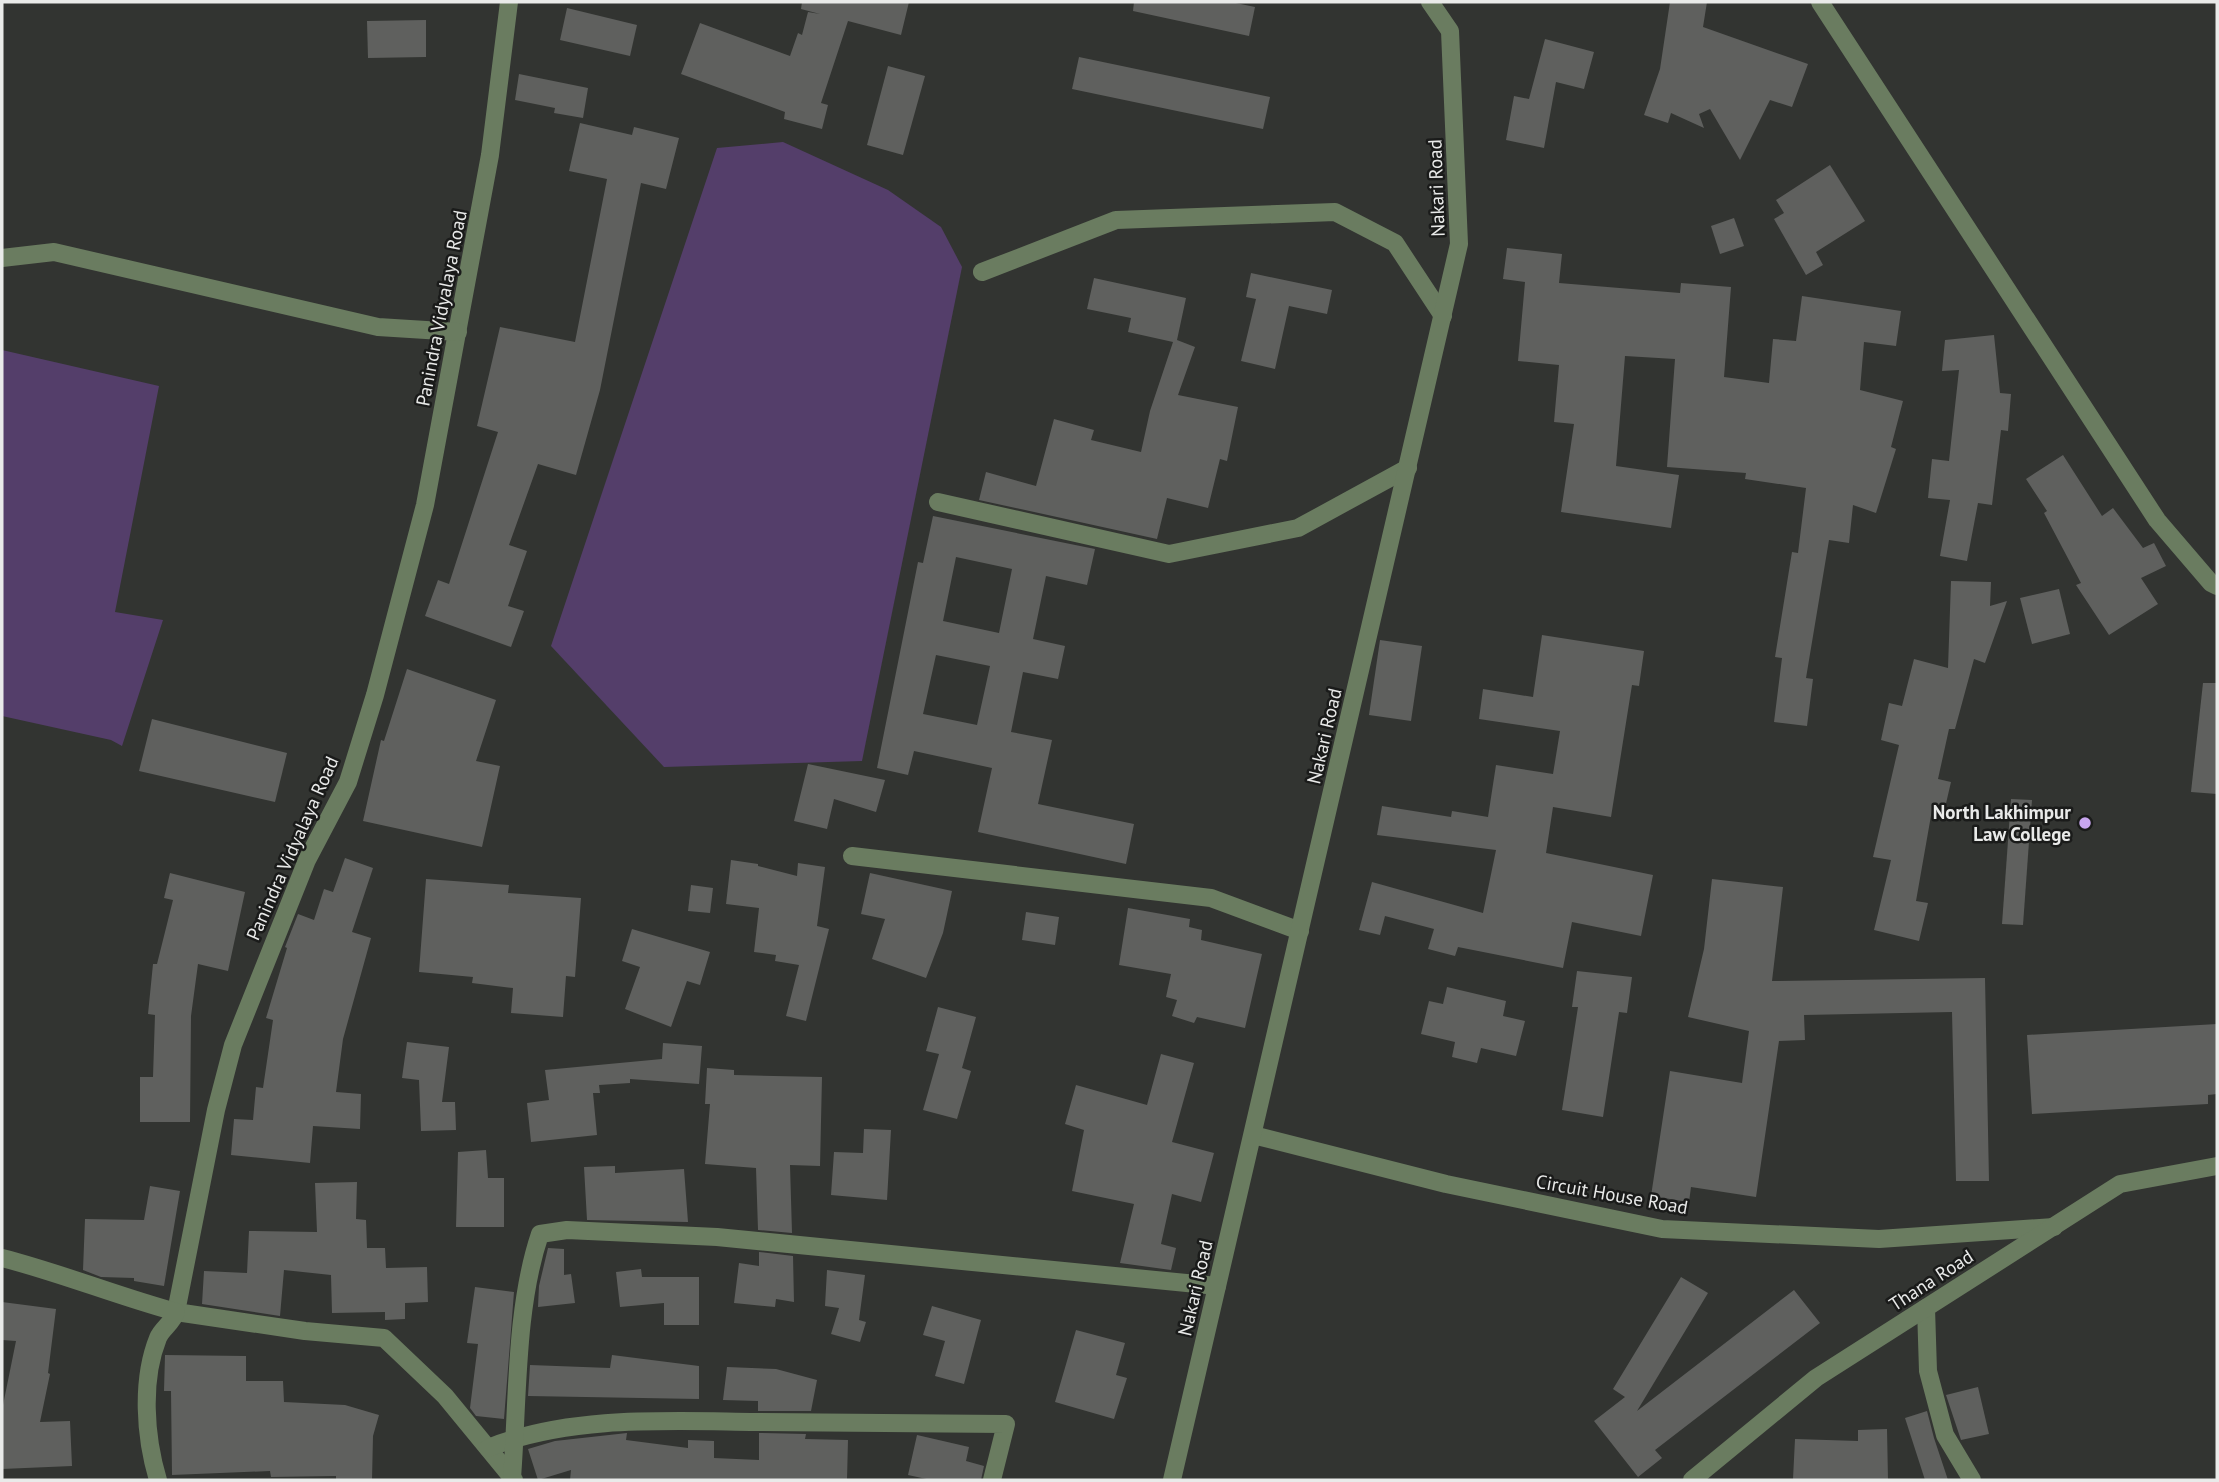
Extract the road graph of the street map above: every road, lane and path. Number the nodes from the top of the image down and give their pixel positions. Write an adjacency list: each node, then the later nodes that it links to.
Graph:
1 (509, 2): 7 (street, Panindra Vidyalaya Road)
2 (1430, 2): 6 (street, Nakari Road)
3 (1820, 2): 10 (street)
4 (2, 257): 7 (street)
5 (982, 272): 6 (street)
6 (1443, 316): 8 (street, Nakari Road)
7 (458, 332): 19 (street, Panindra Vidyalaya Road)
8 (1408, 468): 9 (street); 12 (street, Nakari Road)
9 (938, 502)
10 (2217, 586)
11 (852, 856): 12 (street)
12 (1300, 931): 13 (street, Nakari Road)
13 (1253, 1135): 15 (street, Circuit House Road); 17 (street, Nakari Road)
14 (2217, 1166): 15 (street, Thana Road)
15 (2054, 1227): 18 (street, Thana Road)
16 (2, 1258): 19 (street)
17 (1217, 1286): 20 (street); 25 (street, Nakari Road)
18 (1926, 1308): 26 (street, Thana Road); 27 (street)
19 (176, 1312): 21 (street); 23 (street)
20 (515, 1437): 21 (street); 22 (street); 24 (street)
21 (488, 1448): 22 (street)
22 (513, 1479)
23 (158, 1480)
24 (992, 1480)
25 (1172, 1480)
26 (1692, 1480)
27 (1972, 1480)

